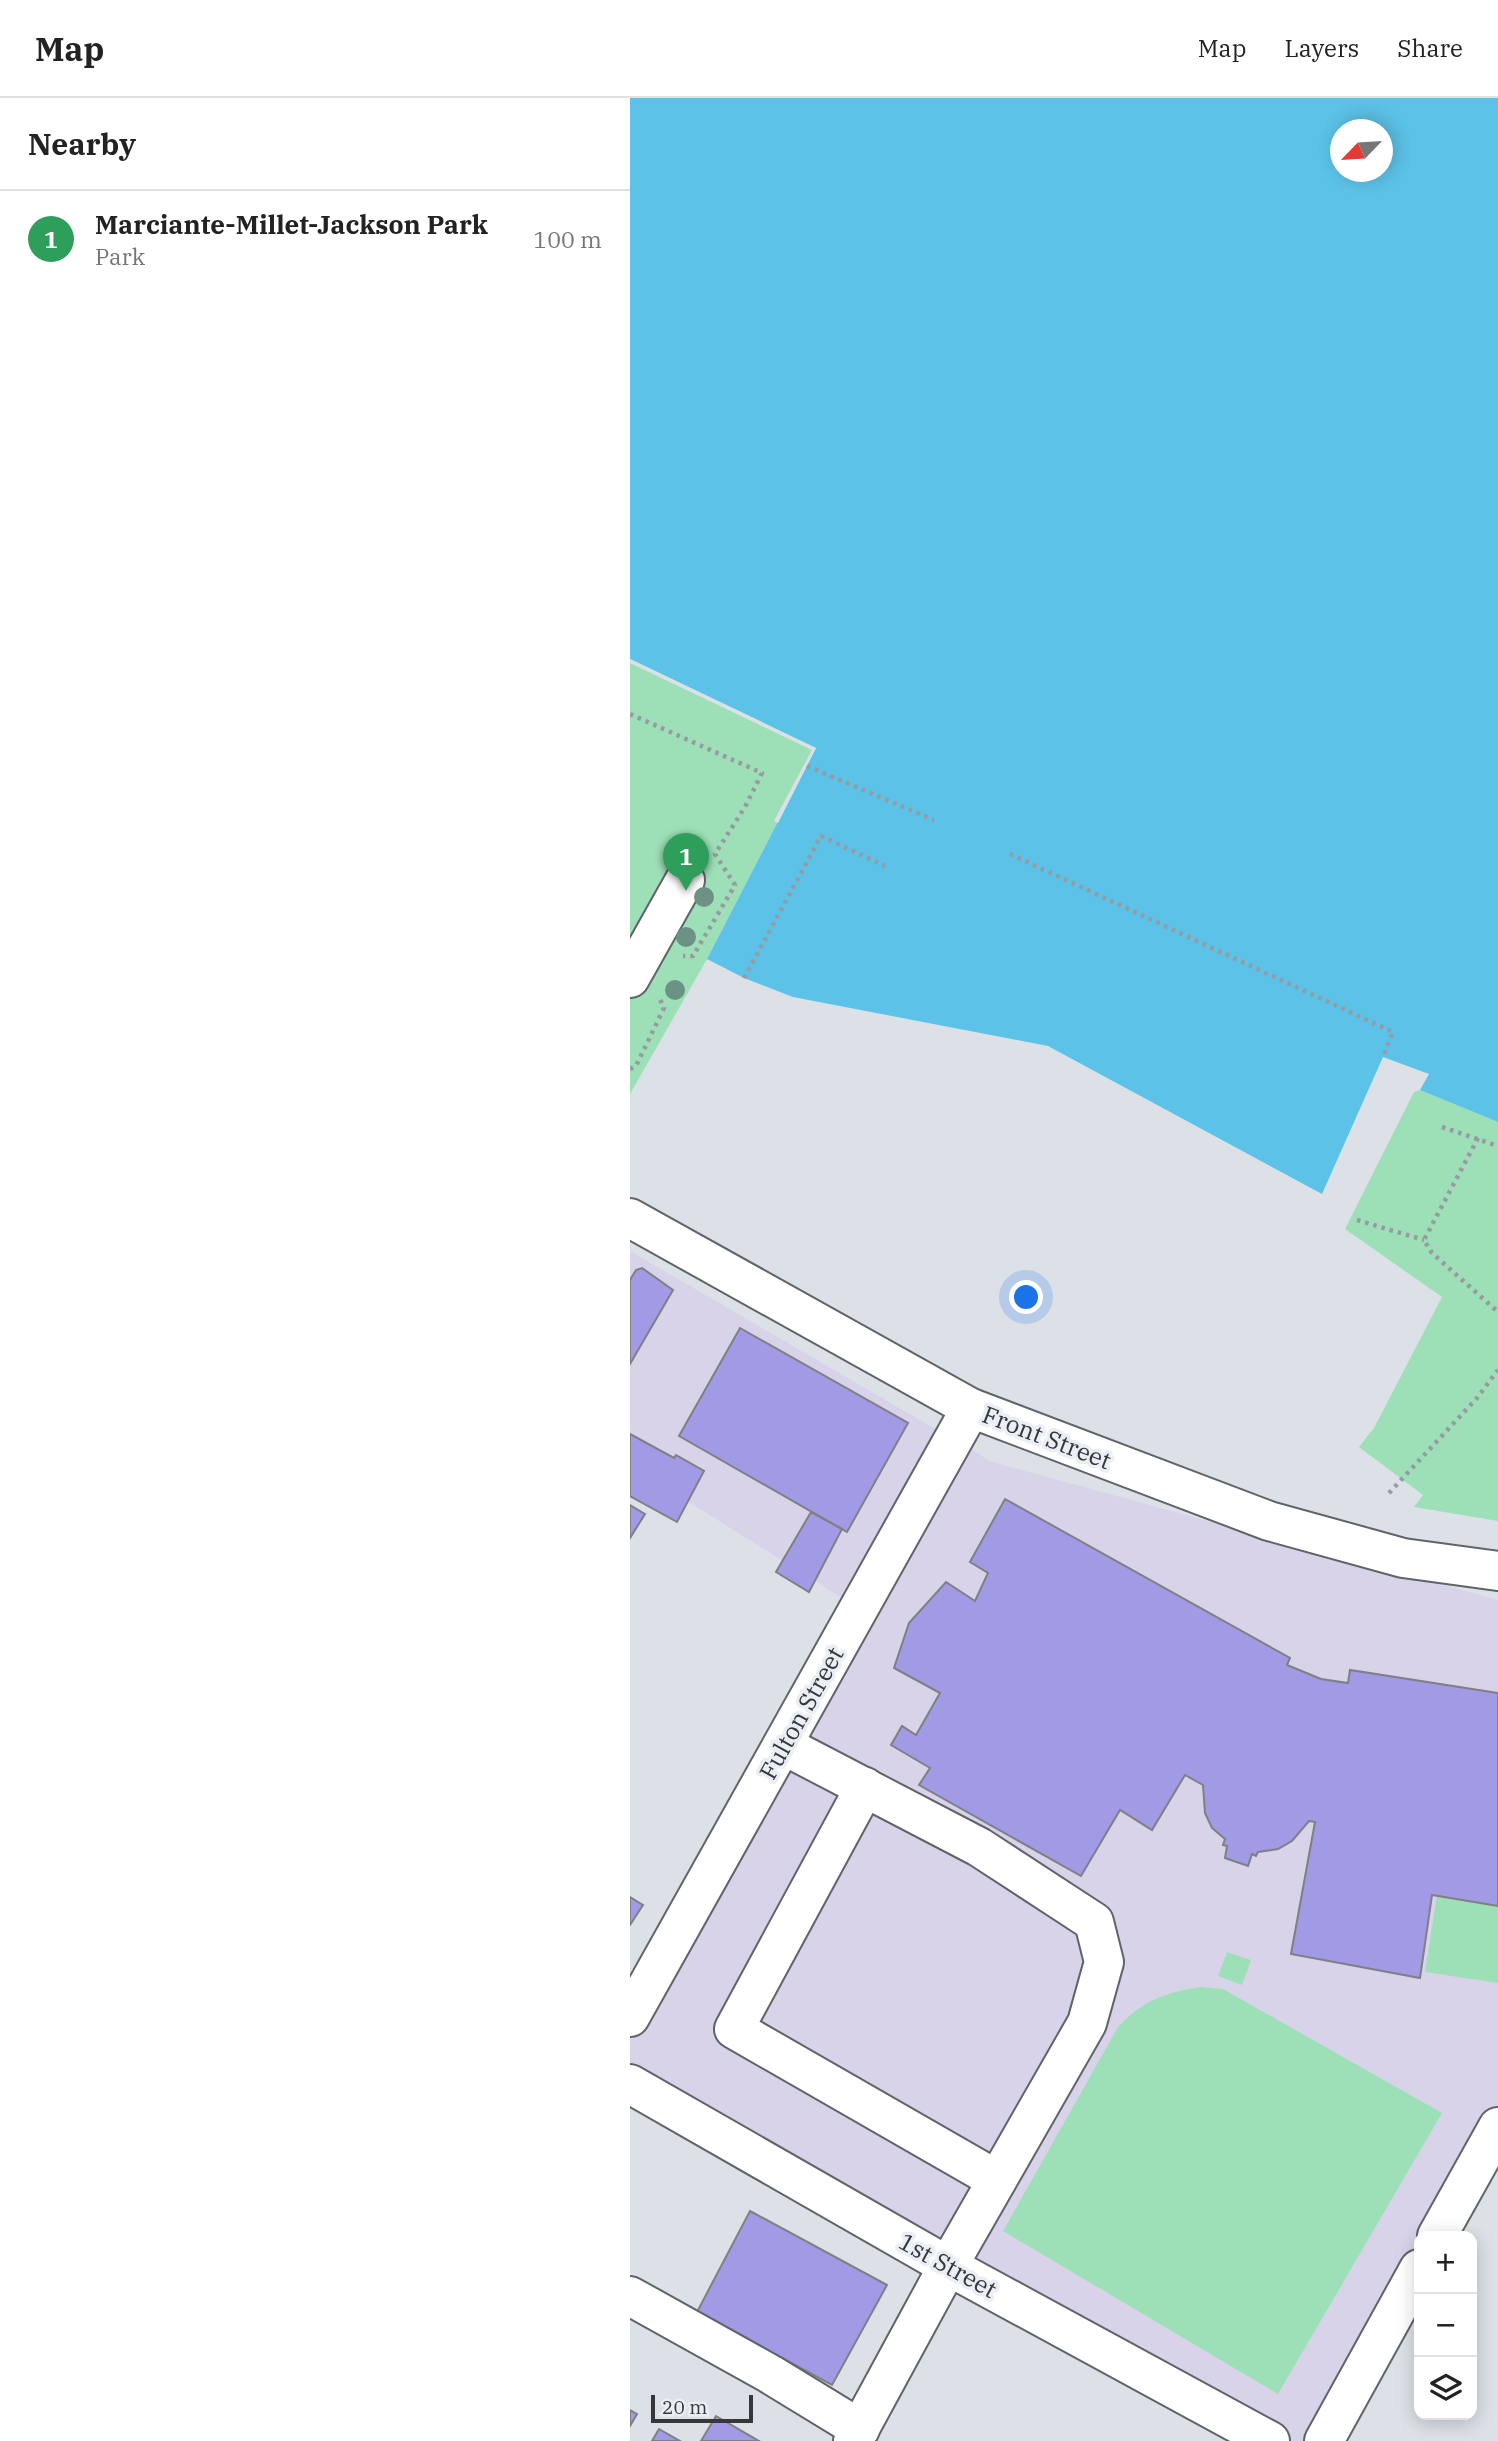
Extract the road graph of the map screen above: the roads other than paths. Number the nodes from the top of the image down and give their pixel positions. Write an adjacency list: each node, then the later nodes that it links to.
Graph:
1 (685, 880): 2 (street)
2 (630, 978)
3 (630, 1218): 4 (street, Front Street)
4 (971, 1408): 5 (street, Front Street); 6 (street, Fulton Street)
5 (1498, 1571)
6 (783, 1745): 7 (street); 8 (street, Fulton Street)
7 (865, 1787): 11 (street); 11 (street)
8 (630, 2017)
9 (630, 2084): 13 (street, 1st Street)
10 (1498, 2127): 12 (street)
11 (997, 2180): 13 (street)
12 (1440, 2231)
13 (948, 2266): 16 (street); 17 (street, 1st Street)
14 (1414, 2278): 18 (street)
15 (630, 2296): 16 (street)
16 (857, 2435)
17 (1270, 2441)
18 (1324, 2441)

